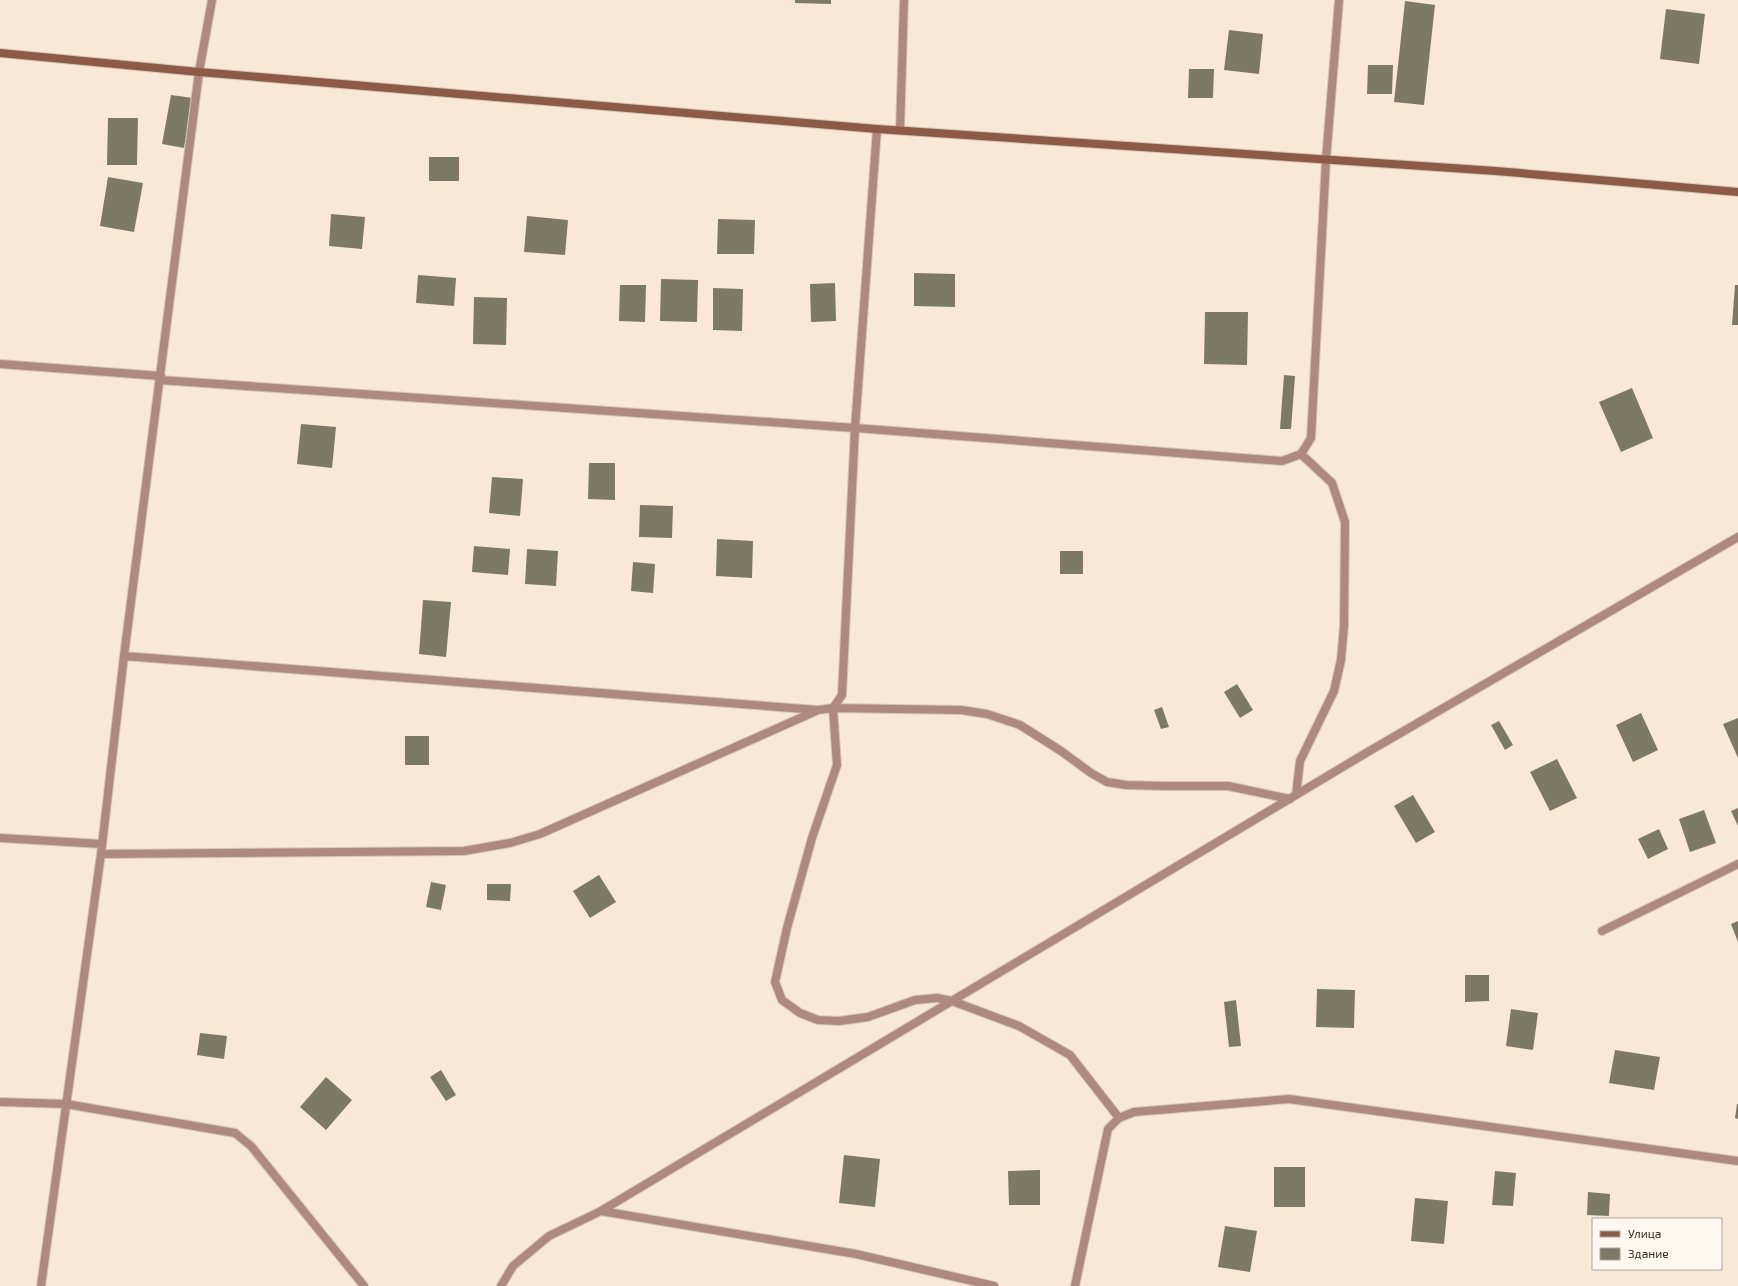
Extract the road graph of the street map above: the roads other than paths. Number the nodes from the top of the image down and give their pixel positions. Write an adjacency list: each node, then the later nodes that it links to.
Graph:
1 (212, 0): 5 (street)
2 (904, 0): 7 (street)
3 (1339, 0): 8 (street)
4 (0, 53): 5 (street)
5 (200, 72): 6 (street); 11 (street)
6 (877, 129): 7 (street); 12 (street)
7 (900, 130): 8 (street)
8 (1326, 160): 9 (street); 13 (street)
9 (1738, 192)
10 (0, 364): 11 (street)
11 (161, 378): 12 (street); 15 (street)
12 (855, 428): 13 (street); 16 (street)
13 (1301, 454): 18 (street)
14 (1738, 537): 18 (street)
15 (124, 656): 17 (street); 20 (street)
16 (833, 708): 17 (street); 18 (street); 24 (street)
17 (818, 710): 21 (street)
18 (1293, 797): 24 (street)
19 (0, 838): 20 (street)
20 (102, 844): 21 (street)
21 (101, 854): 26 (street)
22 (1738, 864): 23 (street)
23 (1602, 931)
24 (952, 1001): 27 (street); 29 (street)
25 (0, 1102): 26 (street)
26 (66, 1104): 30 (street); 31 (street)
27 (1118, 1118): 28 (street); 34 (street)
28 (1738, 1161)
29 (601, 1211): 32 (street); 33 (street)
30 (41, 1286)
31 (364, 1286)
32 (501, 1286)
33 (994, 1286)
34 (1075, 1286)

